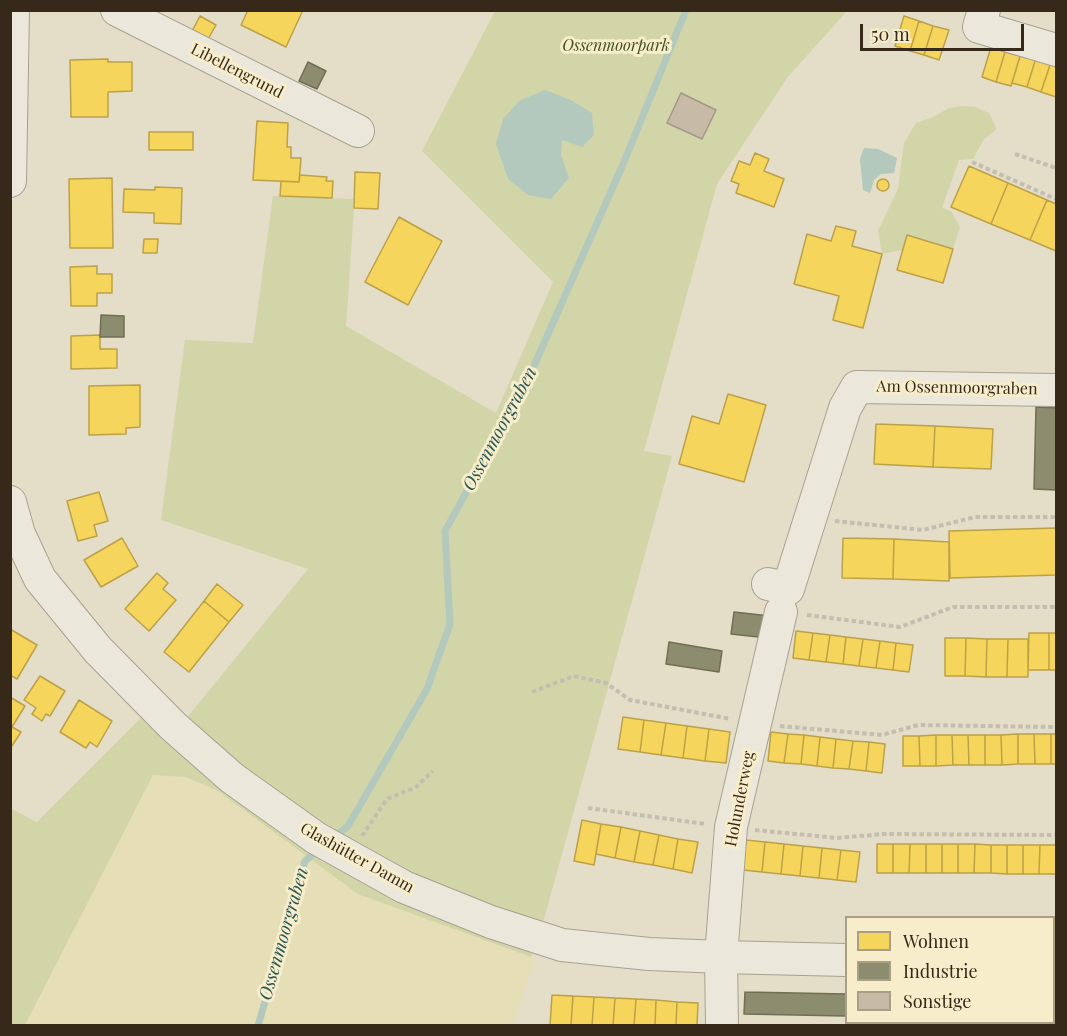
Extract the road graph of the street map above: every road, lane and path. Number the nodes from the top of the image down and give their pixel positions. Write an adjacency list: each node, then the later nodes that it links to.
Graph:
1 (13, 10): 9 (street)
2 (117, 10): 5 (street, Libellengrund)
3 (984, 10): 4 (street)
4 (1056, 50)
5 (358, 131)
6 (1015, 154): 8 (path)
7 (972, 162): 10 (path)
8 (1056, 168)
9 (10, 181)
10 (1056, 199)
11 (1056, 390): 14 (street, Am Ossenmoorgraben)
12 (10, 502): 15 (street, Glashütter Damm)
13 (1056, 517): 14 (path)
14 (810, 519): 16 (street)
15 (17, 548): 26 (street, Glashütter Damm)
16 (768, 584)
17 (1056, 607): 18 (path)
18 (781, 612): 20 (street, Holunderweg)
19 (532, 692): 20 (path)
20 (755, 724): 21 (path); 24 (street, Holunderweg)
21 (1056, 727)
22 (433, 771): 26 (path)
23 (588, 808): 24 (path)
24 (731, 827): 25 (path); 27 (street, Holunderweg)
25 (1056, 835)
26 (348, 856): 27 (street, Glashütter Damm)
27 (721, 957): 28 (street, Glashütter Damm); 29 (street, Holunderweg)
28 (845, 960)
29 (722, 1026)

